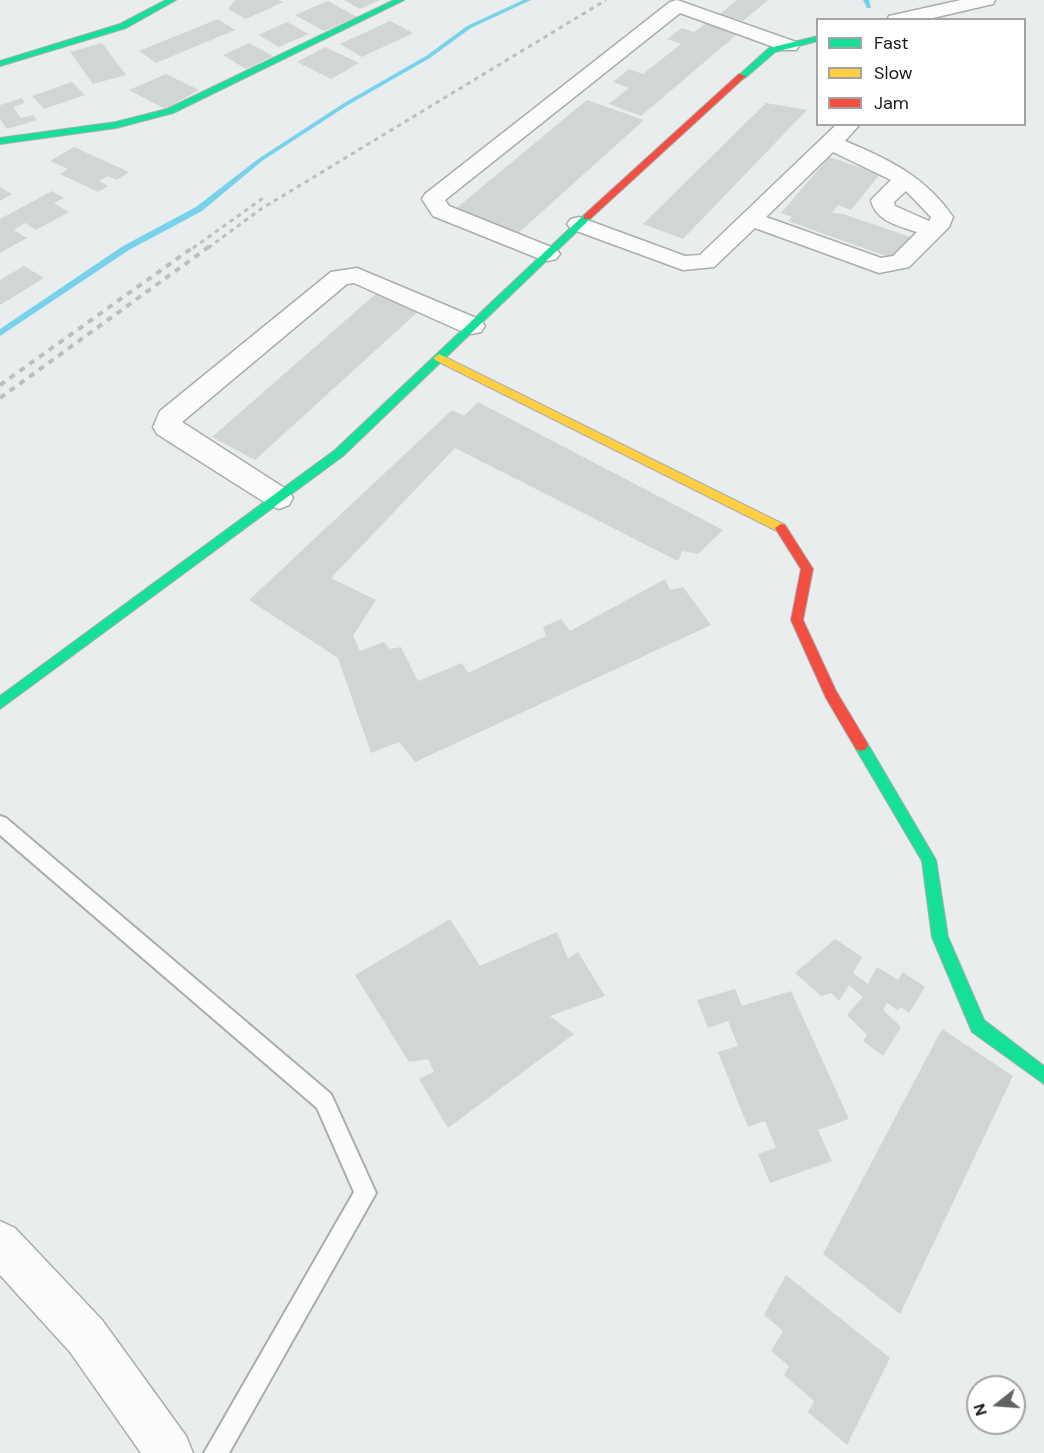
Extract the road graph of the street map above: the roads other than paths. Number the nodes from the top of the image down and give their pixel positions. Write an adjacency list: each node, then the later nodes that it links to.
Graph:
1 (143, 0): 6 (street)
2 (172, 0): 12 (street)
3 (400, 0): 14 (street)
4 (986, 0): 7 (street)
5 (681, 3): 10 (street); 20 (street)
6 (127, 7)
7 (905, 18)
8 (94, 20): 11 (street)
9 (816, 39): 10 (street)
10 (789, 46): 18 (street)
11 (0, 52)
12 (0, 64)
13 (848, 126): 15 (street)
14 (0, 141)
15 (831, 143): 16 (street); 17 (street)
16 (906, 179): 19 (street); 19 (street)
17 (751, 219): 18 (street); 19 (street)
18 (579, 224): 20 (street)
19 (933, 230)
20 (548, 254): 21 (street)
21 (472, 326): 22 (street); 23 (street)
22 (439, 358): 23 (street); 26 (street)
23 (279, 498): 24 (street)
24 (0, 703)
25 (0, 824): 29 (lane)
26 (1044, 1076)
27 (0, 1243): 28 (street)
28 (169, 1453)
29 (216, 1453)

